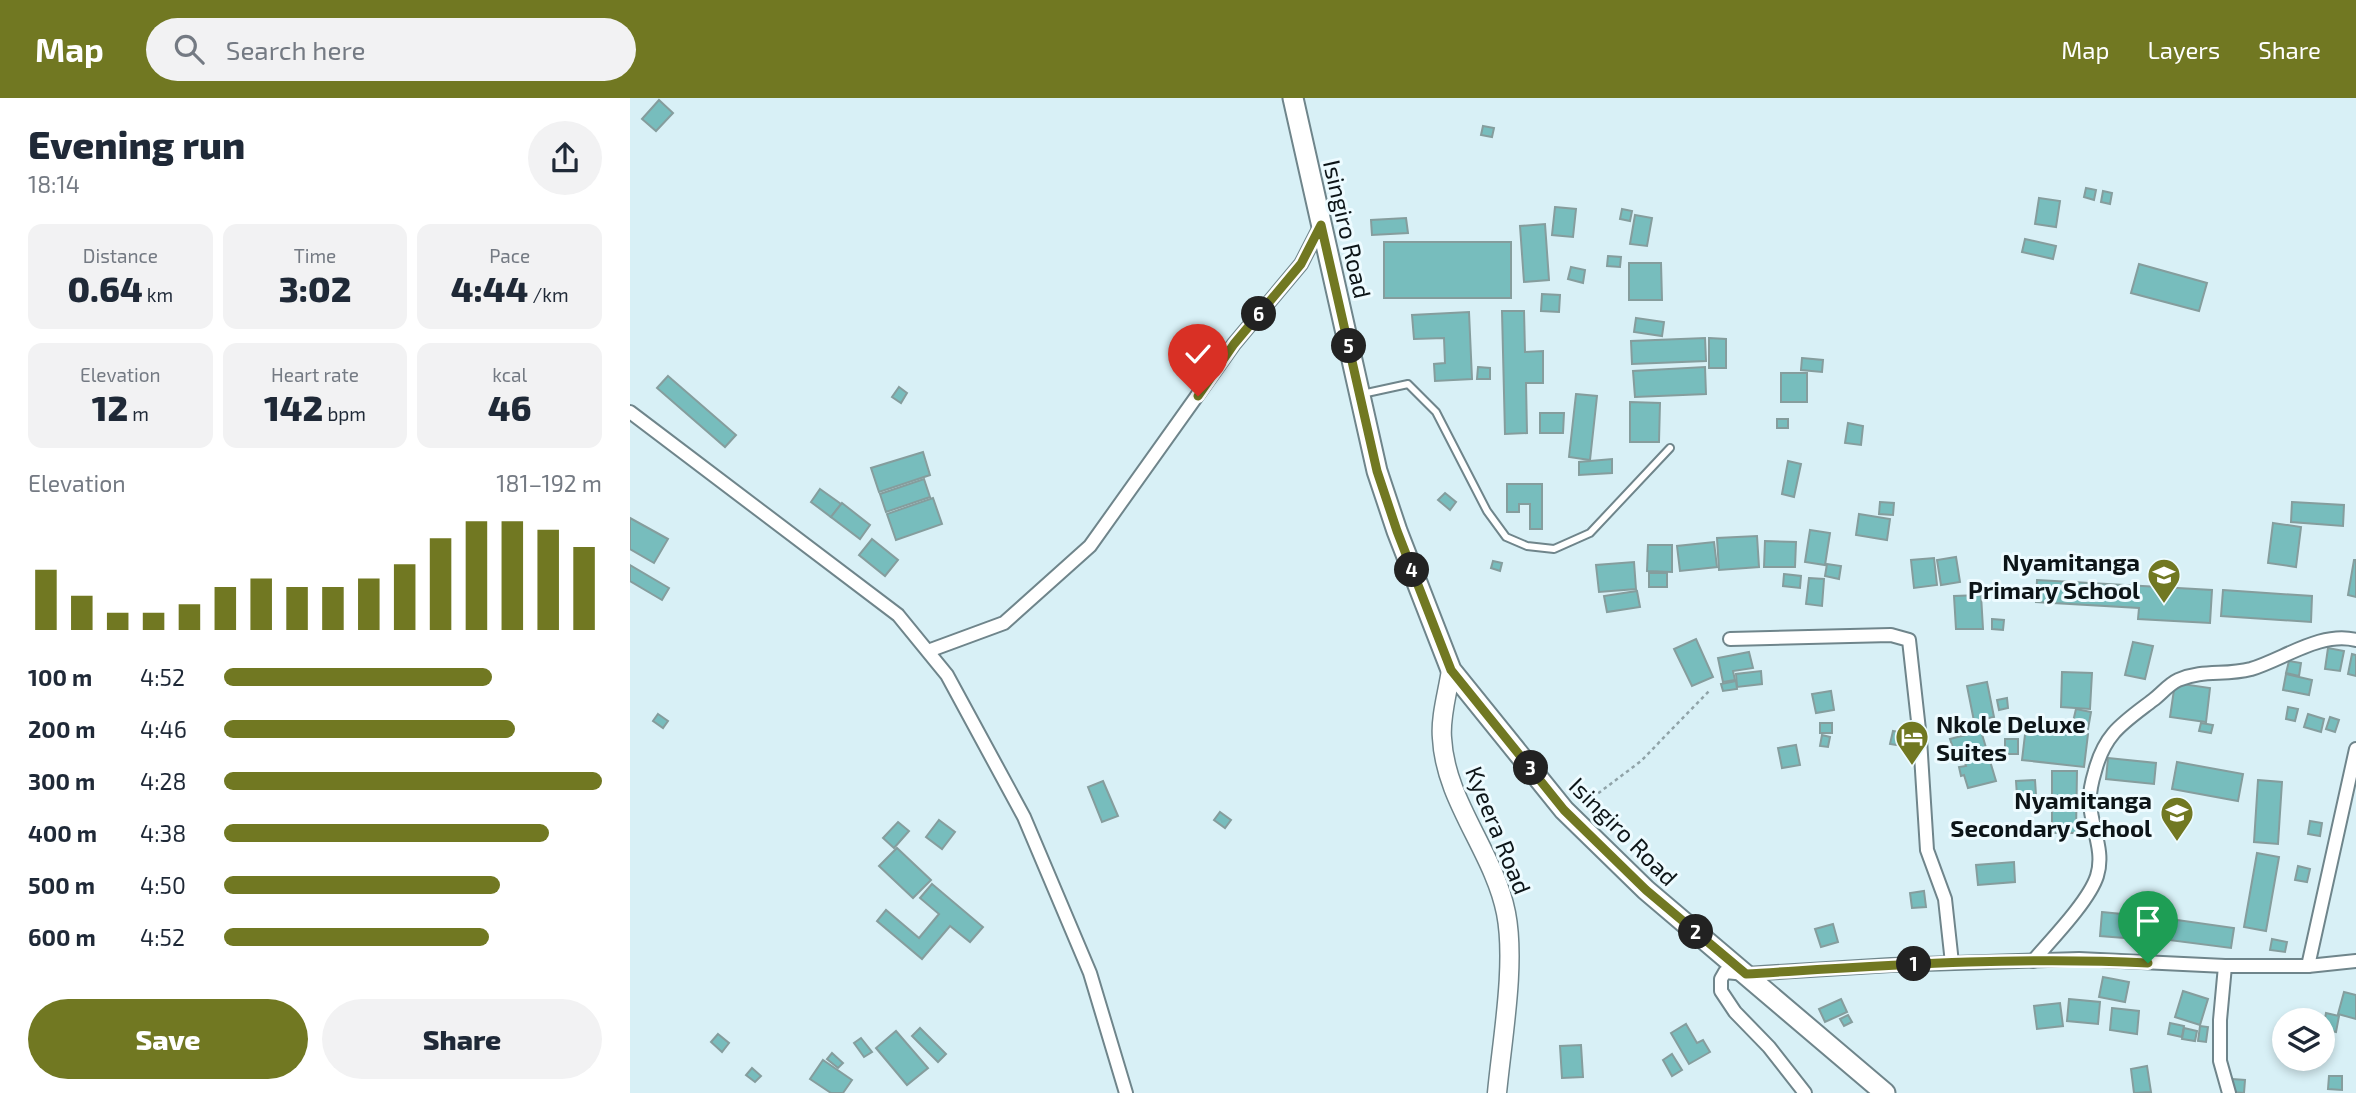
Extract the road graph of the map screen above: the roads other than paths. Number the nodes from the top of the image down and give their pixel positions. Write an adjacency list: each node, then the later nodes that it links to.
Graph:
1 (1293, 98): 2 (main road, Isingiro Road)
2 (1321, 225): 3 (main road, Isingiro Road); 8 (street)
3 (1360, 394): 5 (lane); 9 (main road, Isingiro Road)
4 (630, 412): 8 (street)
5 (1670, 448)
6 (1730, 639): 13 (street)
7 (2356, 640): 11 (street)
8 (928, 651): 17 (street)
9 (1451, 670): 16 (main road, Isingiro Road); 18 (main road, Kyeera Road)
10 (2356, 749): 15 (street)
11 (2033, 961): 13 (street); 14 (street)
12 (2356, 961): 15 (street)
13 (1952, 963): 16 (street)
14 (2225, 966): 15 (street); 21 (street)
15 (2308, 966)
16 (1746, 974): 19 (street); 20 (main road, Isingiro Road)
17 (1126, 1093)
18 (1497, 1093)
19 (1805, 1093)
20 (1885, 1093)
21 (2229, 1093)

